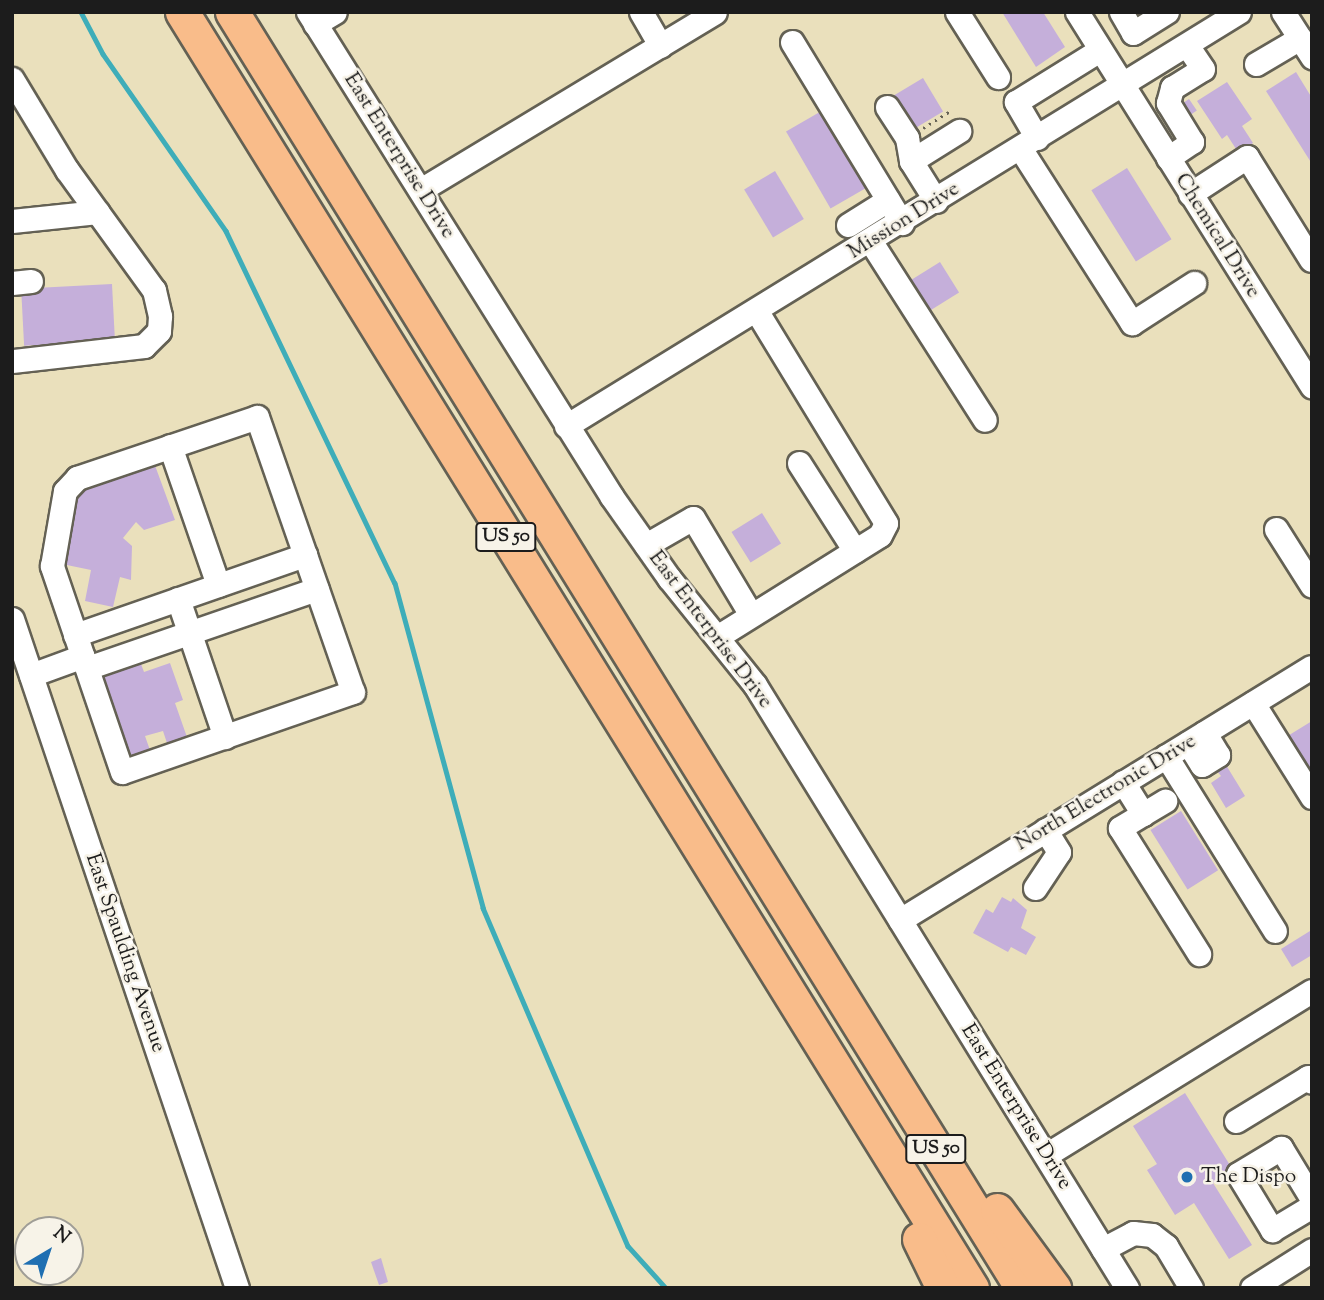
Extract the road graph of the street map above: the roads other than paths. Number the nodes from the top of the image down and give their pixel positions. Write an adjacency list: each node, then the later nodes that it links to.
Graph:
1 (182, 12): 75 (highway, US 50)
2 (232, 12): 74 (highway, US 50)
3 (335, 12): 12 (street)
4 (641, 12): 15 (street)
5 (715, 12): 15 (street)
6 (957, 12): 20 (street)
7 (1077, 12): 17 (street, Chemical Drive)
8 (1121, 12): 11 (street)
9 (1239, 12): 16 (street, Mission Drive)
10 (1283, 12): 13 (street)
11 (1160, 17): 16 (street)
12 (311, 18): 28 (street, East Enterprise Drive)
13 (1300, 38): 18 (street); 19 (street)
14 (792, 42): 30 (street)
15 (662, 46): 28 (street)
16 (1180, 49): 22 (street, Mission Drive); 26 (street)
17 (1100, 50): 22 (street, Chemical Drive); 25 (street)
18 (1312, 57)
19 (1256, 64)
20 (998, 77)
21 (12, 79): 32 (street)
22 (1123, 85): 25 (street, Mission Drive); 26 (street, Chemical Drive)
23 (887, 107): 27 (street)
24 (954, 121): 27 (street)
25 (1029, 143): 31 (street, Mission Drive); 38 (street)
26 (1168, 158): 29 (street, Chemical Drive)
27 (911, 161): 31 (street)
28 (422, 189): 43 (street, East Enterprise Drive)
29 (1190, 194): 37 (street); 41 (street, Chemical Drive)
30 (888, 200): 34 (street); 35 (street)
31 (936, 201): 34 (street, Mission Drive)
32 (98, 212): 33 (street); 40 (street)
33 (12, 221)
34 (902, 223): 36 (street, Mission Drive)
35 (848, 225)
36 (871, 242): 39 (street, Mission Drive); 42 (street)
37 (1311, 260)
38 (1194, 283)
39 (757, 312): 43 (street, Mission Drive); 48 (street)
40 (12, 360)
41 (1312, 386)
42 (985, 420)
43 (566, 426): 47 (street, East Enterprise Drive)
44 (170, 446): 49 (street); 50 (street); 58 (street)
45 (799, 463): 48 (street)
46 (1276, 529): 51 (street)
47 (646, 545): 54 (street); 57 (street, East Enterprise Drive)
48 (855, 551): 54 (street)
49 (305, 555): 50 (street); 52 (street)
50 (218, 585): 53 (street)
51 (1312, 586)
52 (317, 589): 56 (street); 62 (street)
53 (178, 599): 56 (street); 58 (street)
54 (751, 615): 57 (street)
55 (12, 619): 60 (street, East Spaulding Avenue)
56 (190, 632): 58 (street); 62 (street)
57 (717, 637): 70 (street, East Enterprise Drive)
58 (82, 653): 60 (street); 62 (street)
59 (1312, 667): 61 (street, North Electronic Drive)
60 (31, 675): 84 (street, East Spaulding Avenue)
61 (1253, 703): 63 (street, North Electronic Drive); 65 (street)
62 (225, 737)
63 (1166, 756): 64 (street, North Electronic Drive); 71 (street)
64 (1123, 782): 67 (street); 68 (street, North Electronic Drive)
65 (1312, 797)
66 (1165, 801): 67 (street)
67 (1143, 814): 72 (street)
68 (1045, 830): 69 (street); 70 (street, North Electronic Drive)
69 (1035, 888)
70 (900, 920): 78 (street, East Enterprise Drive)
71 (1275, 931)
72 (1199, 954)
73 (1309, 996): 78 (street)
74 (850, 1011): 87 (highway, US 50); 88 (highway)
75 (831, 1061): 85 (highway); 86 (highway, US 50)
76 (1312, 1082): 77 (street)
77 (1236, 1121)
78 (1046, 1156): 82 (street, East Enterprise Drive)
79 (1312, 1199): 81 (street)
80 (1312, 1206): 81 (street)
81 (1282, 1224): 83 (street)
82 (1104, 1249): 89 (street, East Enterprise Drive); 90 (street)
83 (1307, 1253): 91 (street)
84 (237, 1288)
85 (943, 1288)
86 (972, 1288)
87 (1022, 1288)
88 (1054, 1288)
89 (1127, 1288)
90 (1191, 1288)
91 (1252, 1288)

